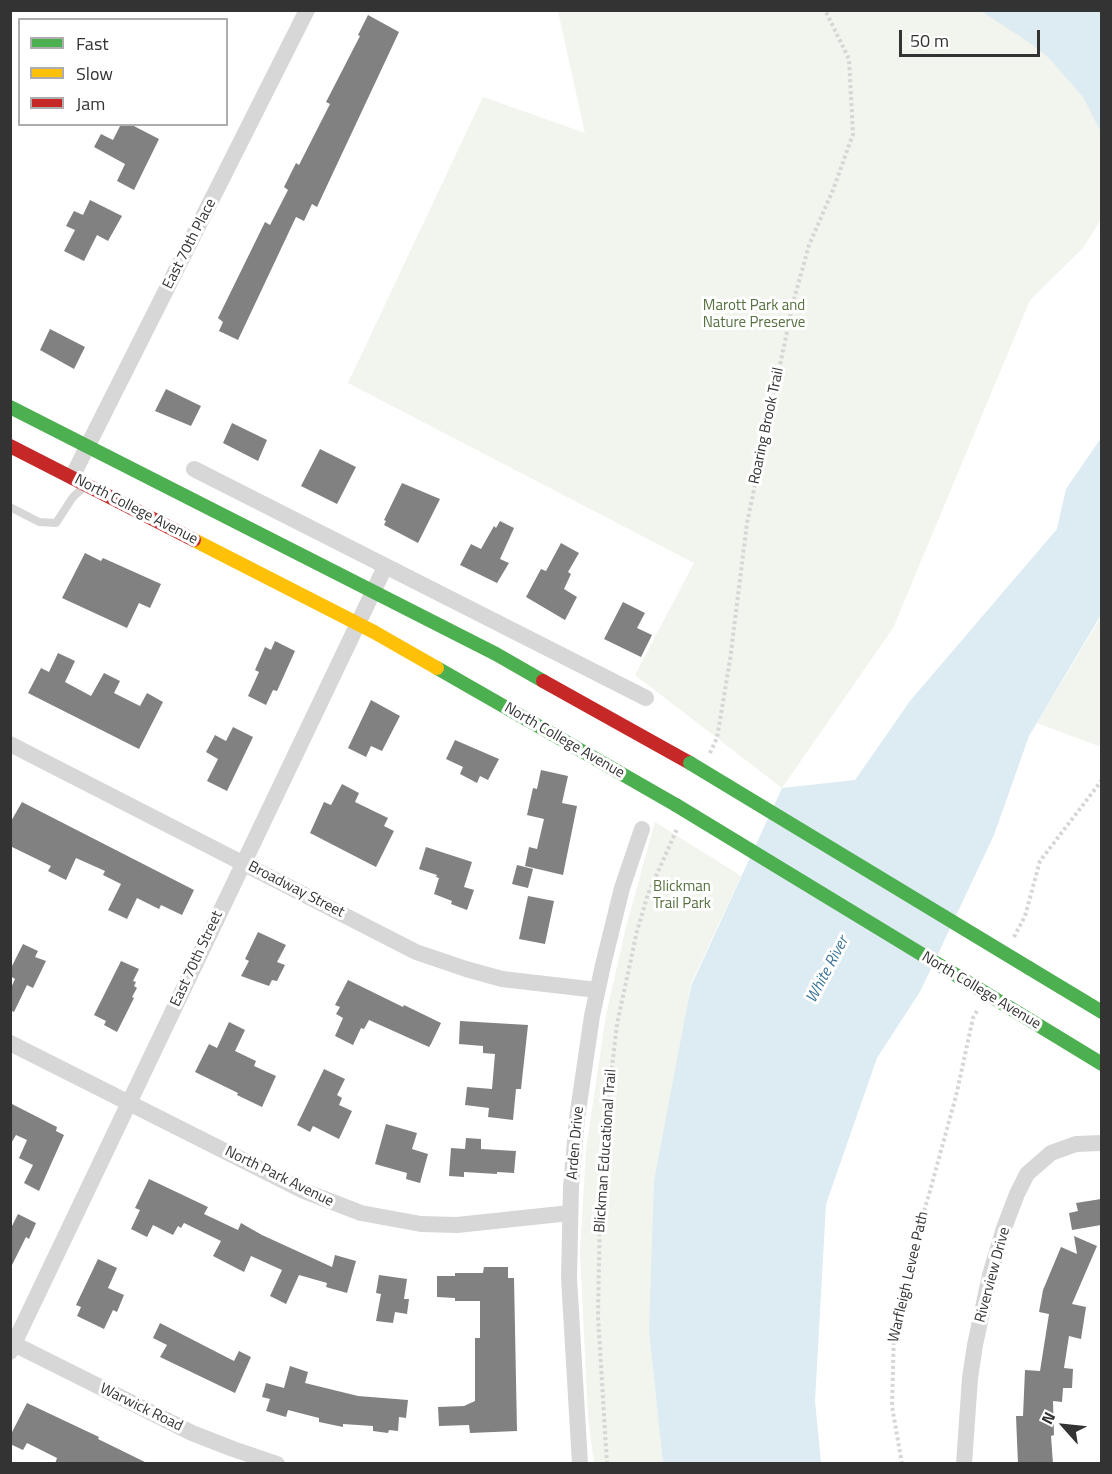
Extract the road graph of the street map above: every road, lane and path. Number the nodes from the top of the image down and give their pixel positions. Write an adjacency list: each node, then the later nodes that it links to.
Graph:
1 (308, 10): 5 (street, East 70th Place)
2 (825, 10): 14 (path, Roaring Brook Trail)
3 (10, 407): 5 (main road)
4 (10, 446): 7 (main road, North College Avenue)
5 (87, 446): 7 (street, East 70th Place); 10 (main road)
6 (194, 469): 9 (street)
7 (79, 480): 8 (lane); 11 (main road, North College Avenue)
8 (10, 507)
9 (385, 567): 10 (street, East 70th Street); 12 (street)
10 (373, 591): 11 (street, East 70th Street); 19 (main road, bridge)
11 (358, 623): 17 (street, East 70th Street); 21 (main road, North College Avenue, bridge)
12 (646, 698)
13 (10, 744): 17 (street, Broadway Street)
14 (708, 759)
15 (679, 825): 29 (path, Blickman Educational Trail)
16 (642, 830): 18 (street, Arden Drive)
17 (243, 863): 18 (street, Broadway Street); 22 (street, East 70th Street)
18 (597, 990): 25 (street, Arden Drive)
19 (1101, 1012)
20 (10, 1043): 22 (street, North Park Avenue)
21 (1101, 1064)
22 (129, 1103): 25 (street, North Park Avenue); 26 (street, East 70th Street)
23 (1101, 1143): 31 (street, Riverview Drive)
24 (928, 1198): 30 (path, Warfleigh Levee Path)
25 (570, 1213): 28 (street, Arden Drive)
26 (12, 1346): 27 (street, Warwick Road)
27 (277, 1464)
28 (580, 1464)
29 (607, 1464)
30 (902, 1464)
31 (964, 1464)

